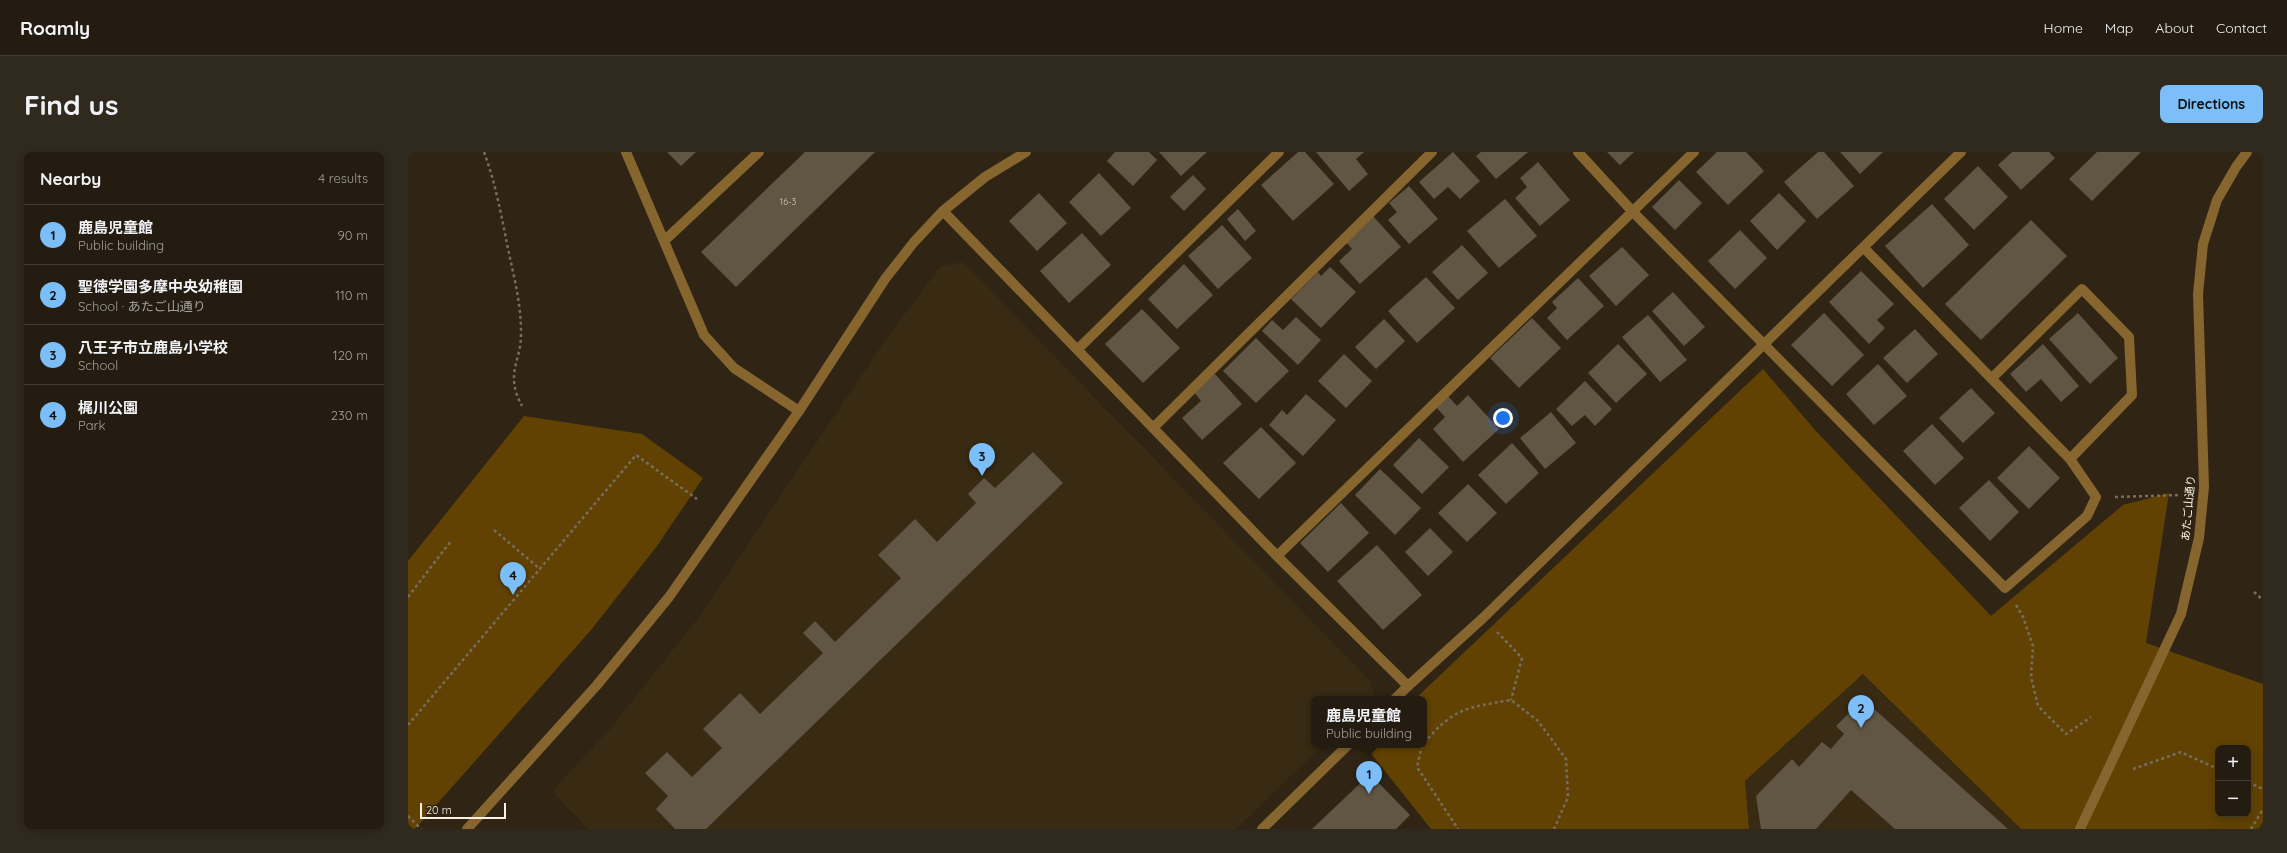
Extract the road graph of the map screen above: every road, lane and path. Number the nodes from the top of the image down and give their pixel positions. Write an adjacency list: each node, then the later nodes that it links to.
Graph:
1 (484, 152): 18 (path)
2 (626, 152): 13 (street)
3 (758, 152): 13 (street)
4 (1026, 152): 11 (street)
5 (1279, 152): 16 (street)
6 (1432, 152): 20 (street)
7 (1578, 152): 12 (street)
8 (1694, 152): 12 (street)
9 (1961, 152): 14 (street)
10 (2247, 152): 53 (street, あたご山通り)
11 (943, 211): 16 (street); 19 (street)
12 (1633, 212): 15 (street); 27 (street)
13 (664, 241): 19 (street)
14 (1864, 248): 15 (street); 17 (street)
15 (1766, 344): 29 (street); 33 (street)
16 (1078, 349): 20 (street)
17 (1992, 377): 21 (street); 21 (street)
18 (522, 406)
19 (798, 411): 49 (street)
20 (1154, 427): 27 (street)
21 (2070, 459): 23 (street)
22 (2181, 495): 23 (path)
23 (2096, 497): 29 (street)
24 (697, 499): 28 (path)
25 (494, 530): 28 (path)
26 (451, 541): 31 (path)
27 (1277, 556): 34 (street)
28 (540, 569): 38 (path)
29 (2005, 588): 37 (path)
30 (2254, 592): 32 (path)
31 (408, 597)
32 (2263, 600)
33 (1483, 618): 34 (street); 36 (path)
34 (1408, 686): 35 (street)
35 (1398, 696)
36 (1511, 700): 39 (path); 52 (path)
37 (2091, 717)
38 (408, 725)
39 (1427, 738)
40 (1345, 748): 50 (street)
41 (1420, 748): 51 (path)
42 (2215, 768): 43 (path)
43 (2133, 769)
44 (2251, 783): 45 (path)
45 (2263, 789)
46 (2263, 809): 54 (path)
47 (408, 816): 48 (path)
48 (421, 829)
49 (467, 829)
50 (1262, 829)
51 (1458, 829)
52 (1554, 829)
53 (2080, 829)
54 (2251, 829)

